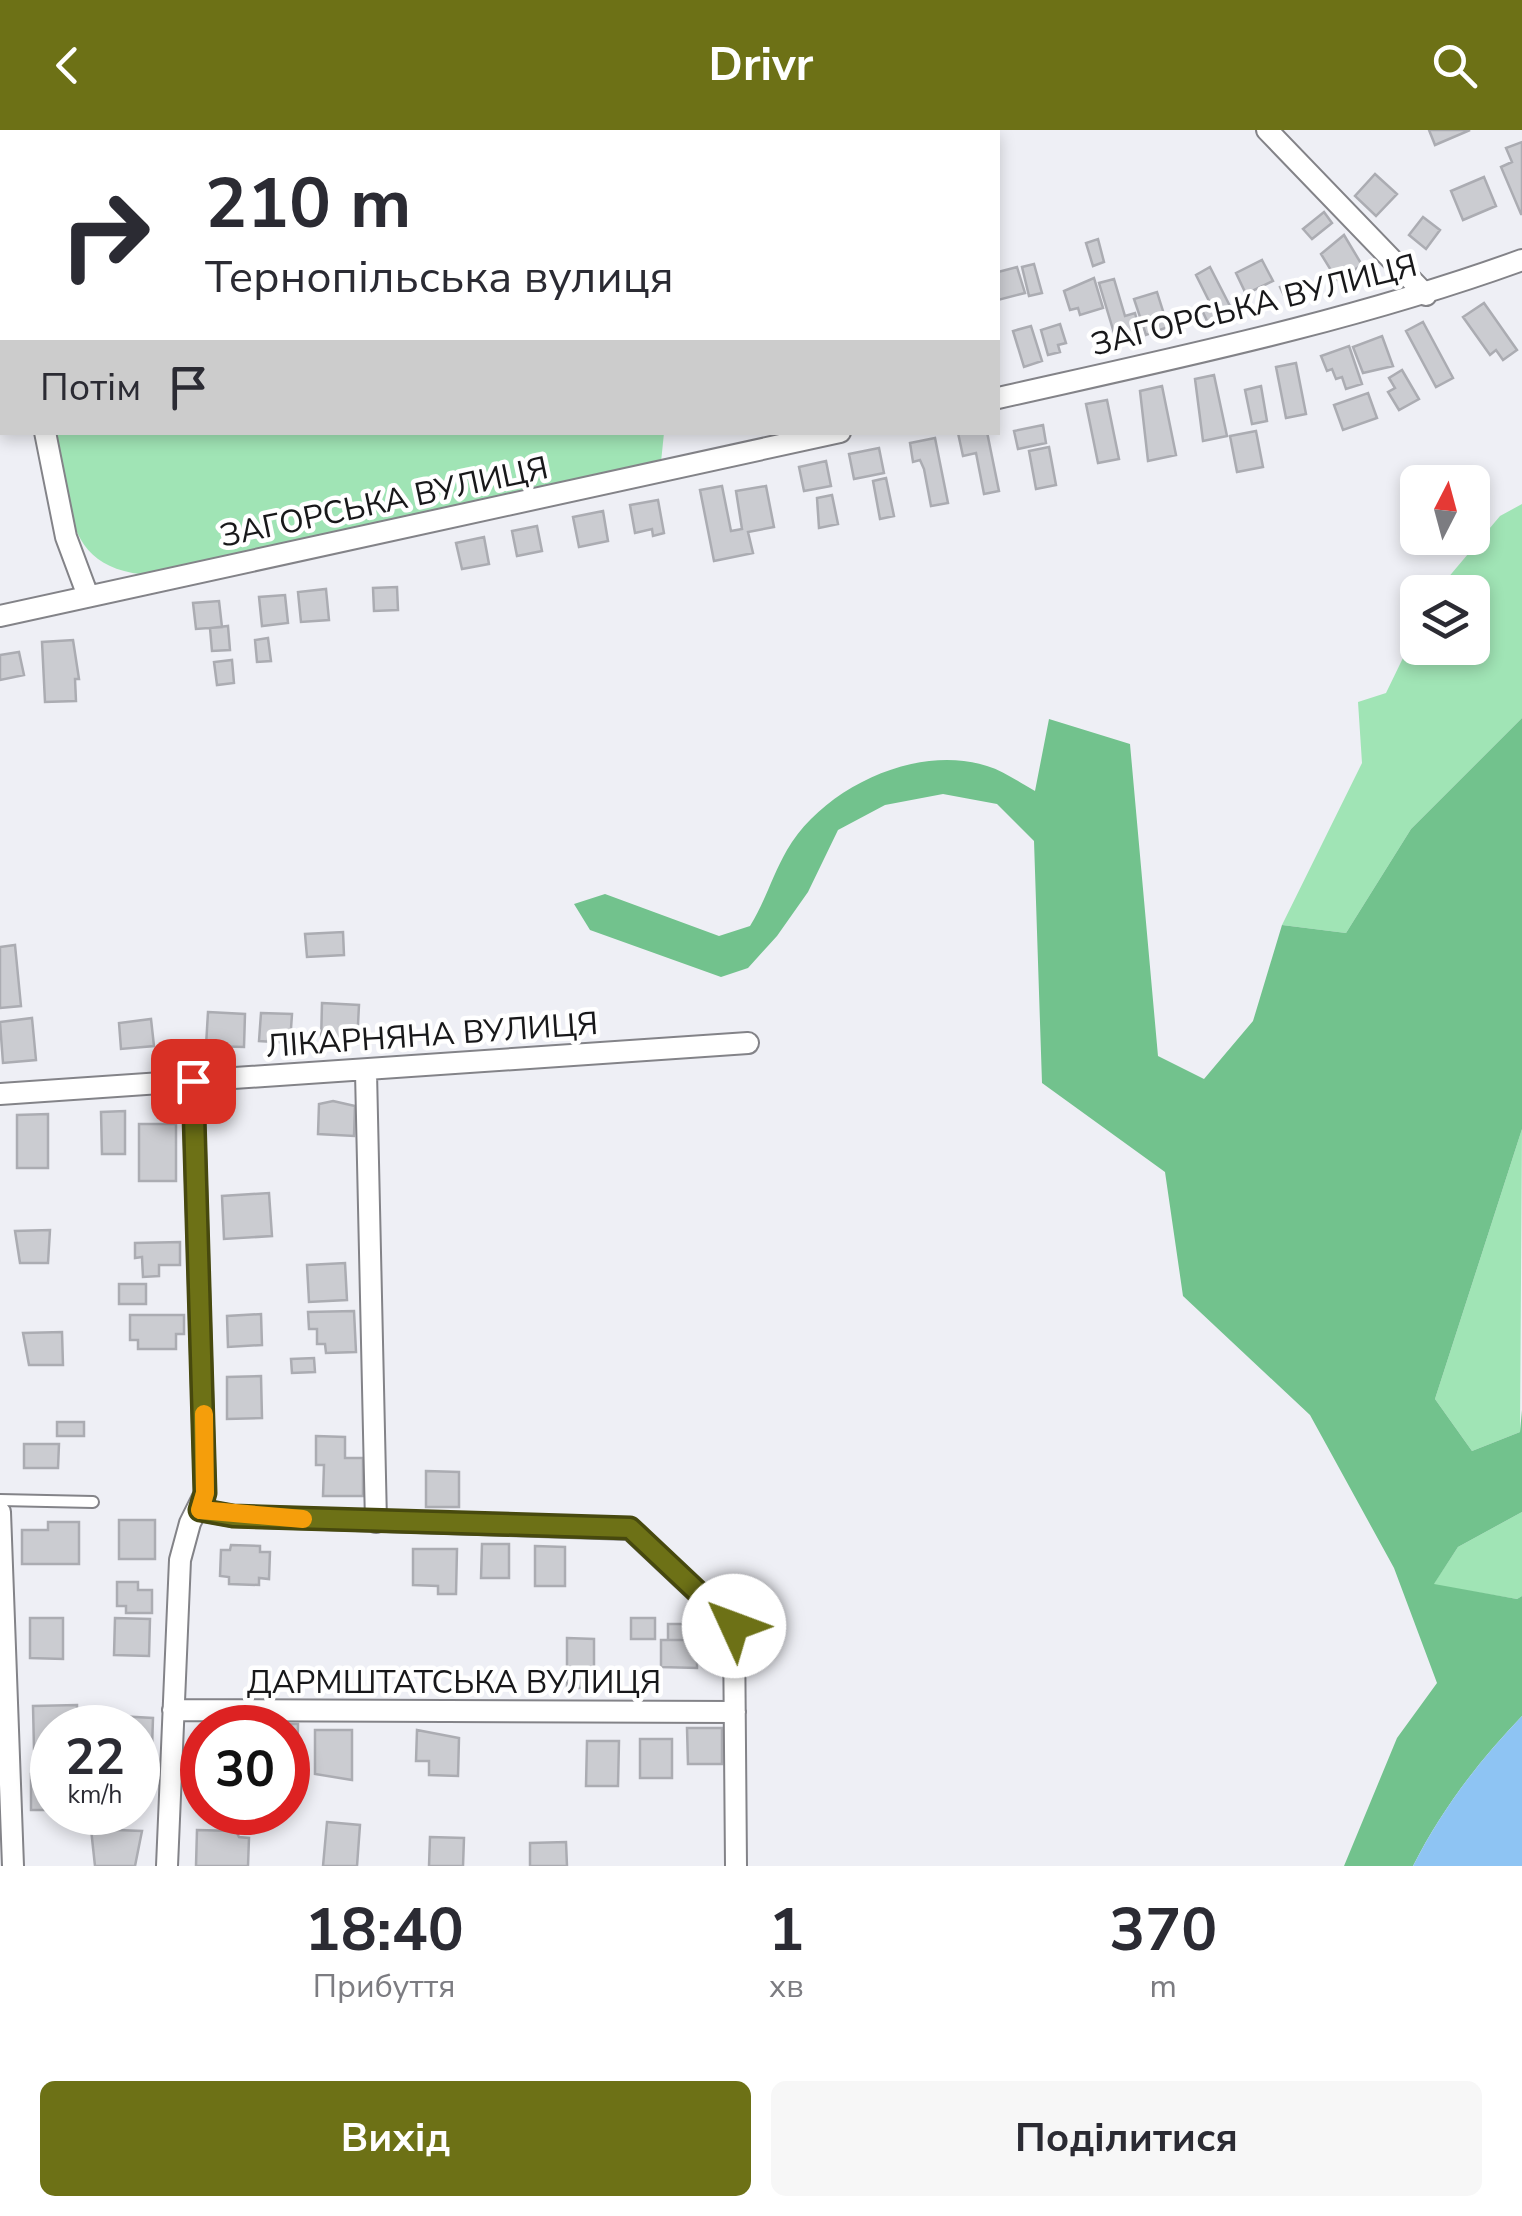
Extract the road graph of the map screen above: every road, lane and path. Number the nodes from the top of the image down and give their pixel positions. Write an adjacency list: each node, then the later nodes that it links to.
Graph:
1 (1267, 130): 3 (street)
2 (1522, 260): 3 (street, ЗАГОРСЬКА ВУЛИЦЯ)
3 (1426, 294): 4 (street, ЗАГОРСЬКА ВУЛИЦЯ)
4 (1000, 398)
5 (47, 435): 7 (street)
6 (826, 435): 7 (street, ЗАГОРСЬКА ВУЛИЦЯ)
7 (88, 596): 8 (street, ЗАГОРСЬКА ВУЛИЦЯ)
8 (0, 616)
9 (748, 1043): 10 (street, ЛІКАРНЯНА ВУЛИЦЯ)
10 (366, 1072): 11 (street, ЛІКАРНЯНА ВУЛИЦЯ); 17 (street)
11 (193, 1081): 12 (street, ЛІКАРНЯНА ВУЛИЦЯ); 15 (street)
12 (0, 1094)
13 (0, 1500): 14 (lane)
14 (93, 1502)
15 (200, 1510): 17 (street); 18 (street)
16 (0, 1512): 20 (street)
17 (376, 1522): 19 (street)
18 (173, 1710): 19 (street, ДАРМШТАТСЬКА ВУЛИЦЯ); 21 (street)
19 (735, 1712): 22 (street)
20 (12, 1866)
21 (167, 1866)
22 (736, 1866)

